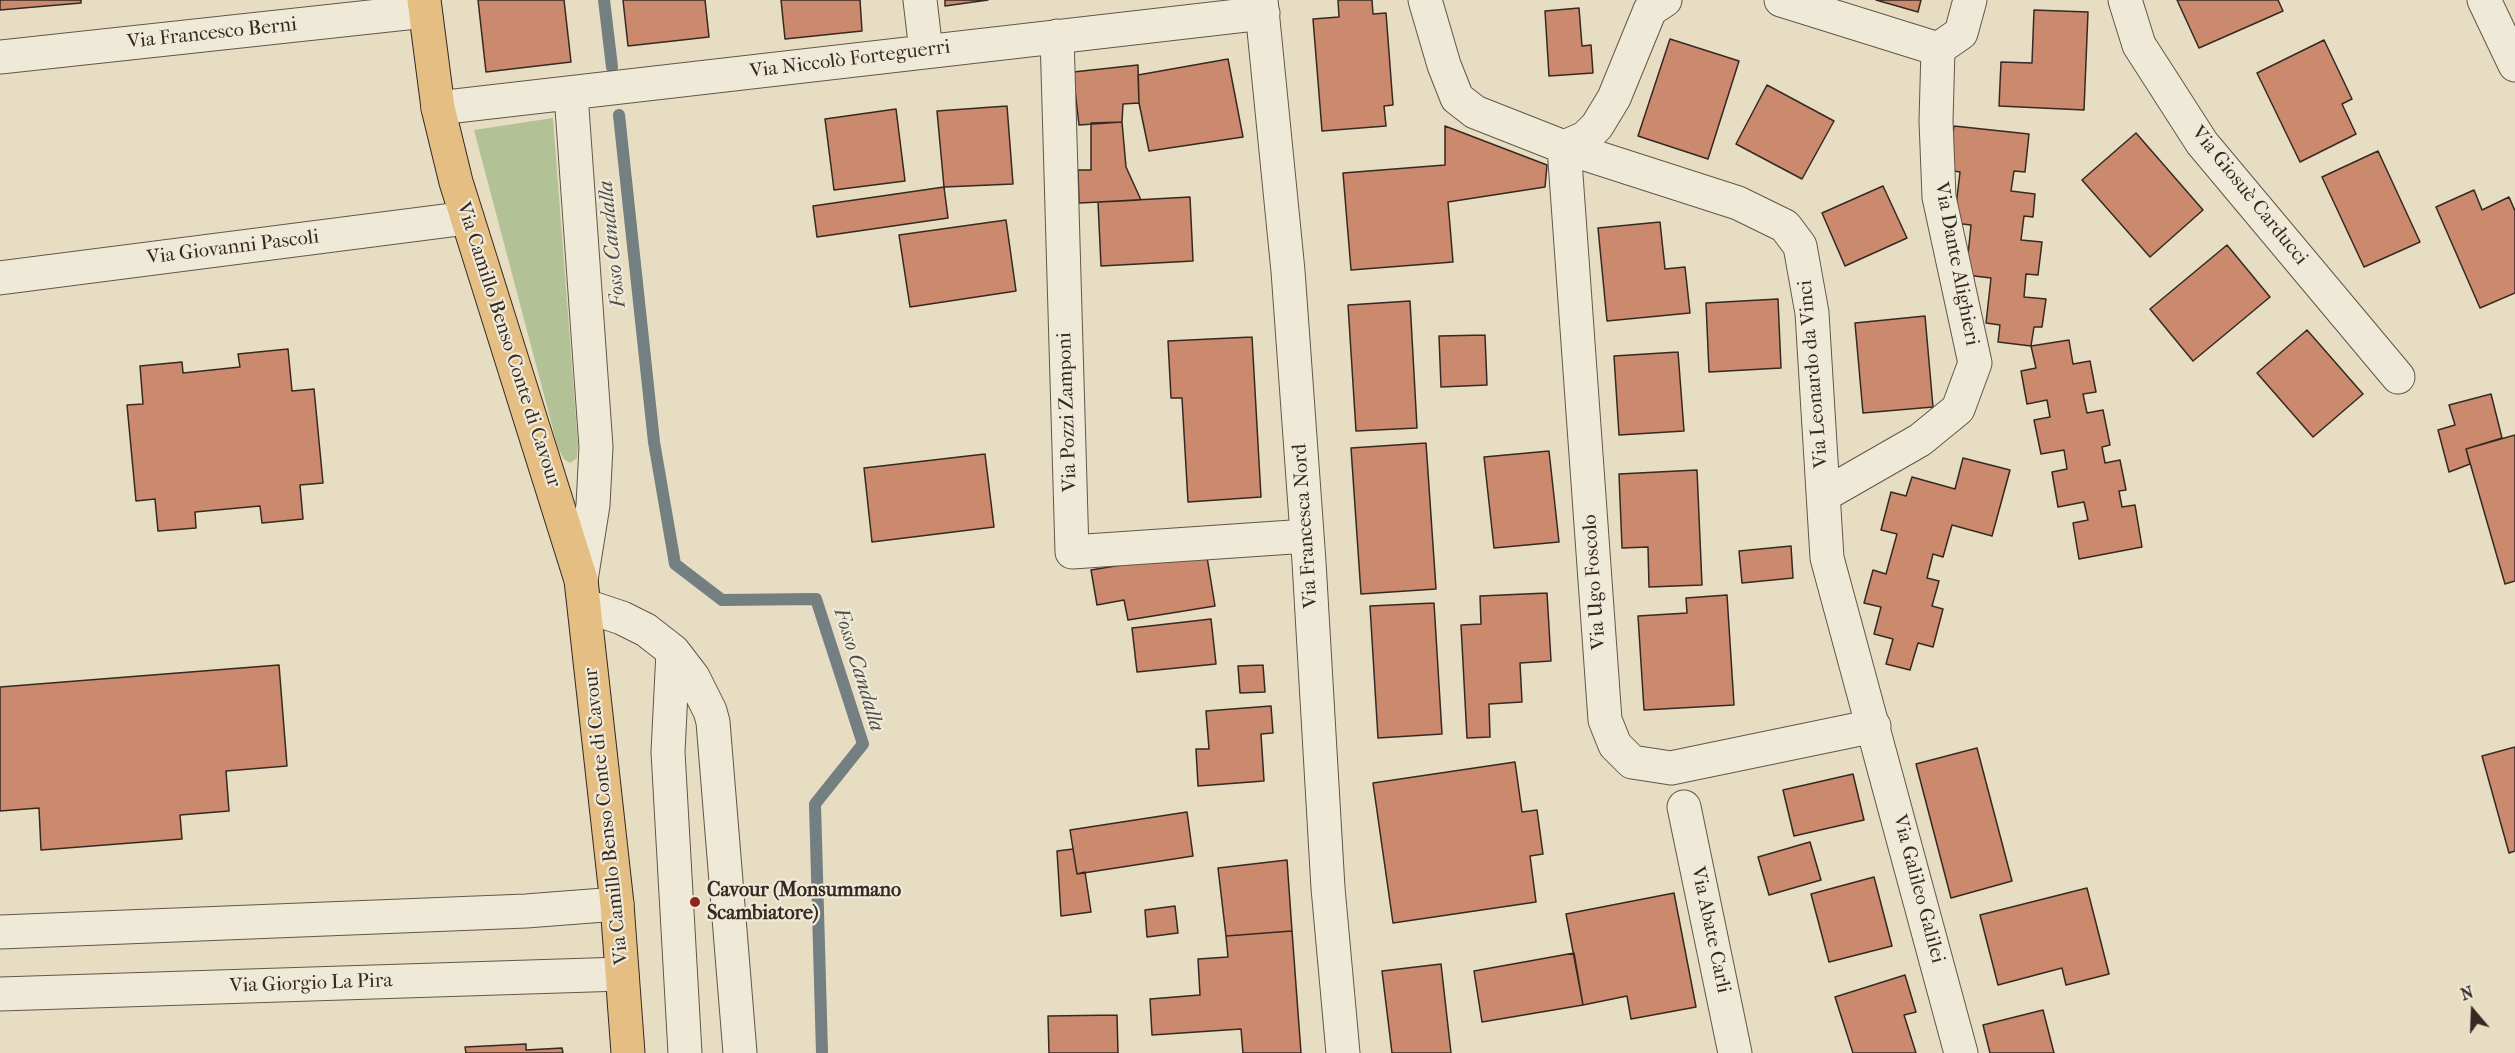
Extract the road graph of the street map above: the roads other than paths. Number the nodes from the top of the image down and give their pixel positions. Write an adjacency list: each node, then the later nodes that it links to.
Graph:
1 (920, 0): 12 (street)
2 (1425, 0): 17 (street, Via Leonardo da Vinci)
3 (1665, 0): 17 (street)
4 (1781, 0): 11 (street)
5 (1970, 0): 11 (street)
6 (2125, 0): 20 (street, Via Giosuè Carducci)
7 (2484, 0): 14 (street)
8 (424, 6): 13 (street, Via Francesco Berni); 16 (main road, Via Camillo Benso Conte di Cavour)
9 (1262, 7): 10 (street, Via Niccolò Forteguerri); 22 (street, Via Francesca Nord)
10 (1057, 36): 12 (street, Via Niccolò Forteguerri); 22 (street, Via Pozzi Zamponi)
11 (1938, 49): 21 (street, Via Dante Alighieri)
12 (926, 51): 15 (street, Via Niccolò Forteguerri)
13 (0, 57)
14 (2515, 65)
15 (571, 94): 16 (street, Via Niccolò Forteguerri); 23 (street, Via Camillo Benso Conte di Cavour)
16 (438, 108): 18 (main road, Via Camillo Benso Conte di Cavour)
17 (1564, 147): 21 (street, Via Leonardo da Vinci); 25 (street, Via Ugo Foscolo)
18 (467, 218): 19 (street, Via Giovanni Pascoli); 23 (main road, Via Camillo Benso Conte di Cavour)
19 (0, 278)
20 (2398, 377)
21 (1824, 495): 25 (street, Via Leonardo da Vinci)
22 (1307, 537): 34 (street, Via Francesca Nord)
23 (584, 593): 24 (street); 27 (main road, Via Camillo Benso Conte di Cavour)
24 (673, 651): 32 (street); 33 (street)
25 (1875, 726): 36 (street, Via Galileo Galilei)
26 (1684, 807): 35 (street, Via Abate Carli)
27 (617, 904): 28 (street); 29 (main road, Via Camillo Benso Conte di Cavour)
28 (0, 932)
29 (622, 974): 30 (street, Via Giorgio La Pira); 31 (main road, Via Camillo Benso Conte di Cavour)
30 (0, 994)
31 (628, 1053)
32 (685, 1053)
33 (741, 1053)
34 (1343, 1053)
35 (1735, 1053)
36 (1961, 1053)

